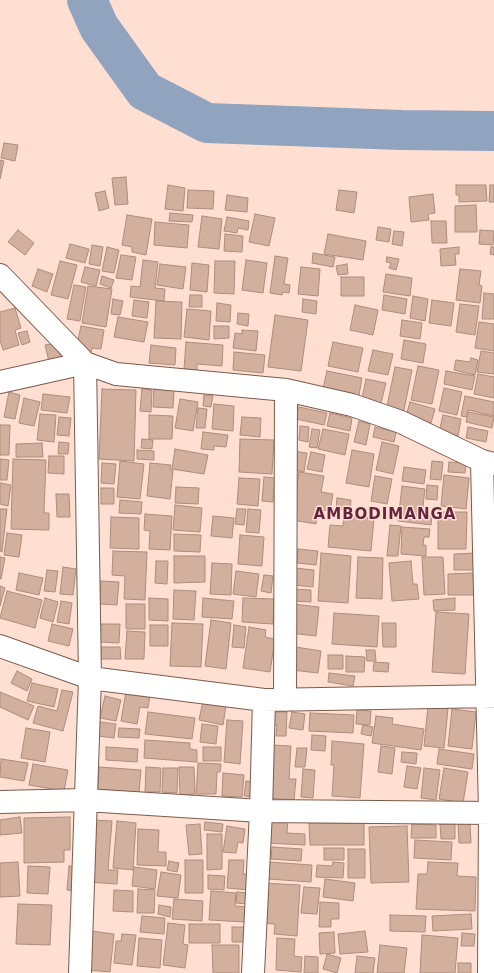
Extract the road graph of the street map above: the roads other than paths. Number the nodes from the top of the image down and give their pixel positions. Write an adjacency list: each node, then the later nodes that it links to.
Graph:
1 (0, 275): 2 (street)
2 (85, 363): 3 (street); 4 (street); 7 (street)
3 (0, 382)
4 (286, 390): 5 (street); 9 (street)
5 (488, 463): 8 (street)
6 (0, 646): 7 (street)
7 (90, 678): 9 (street); 10 (street)
8 (490, 696): 9 (street); 13 (street)
9 (274, 700): 12 (street)
10 (85, 800): 11 (street); 12 (street); 14 (street)
11 (0, 802)
12 (261, 811): 13 (street); 15 (street)
13 (492, 812): 16 (street)
14 (80, 973)
15 (253, 973)
16 (489, 973)

